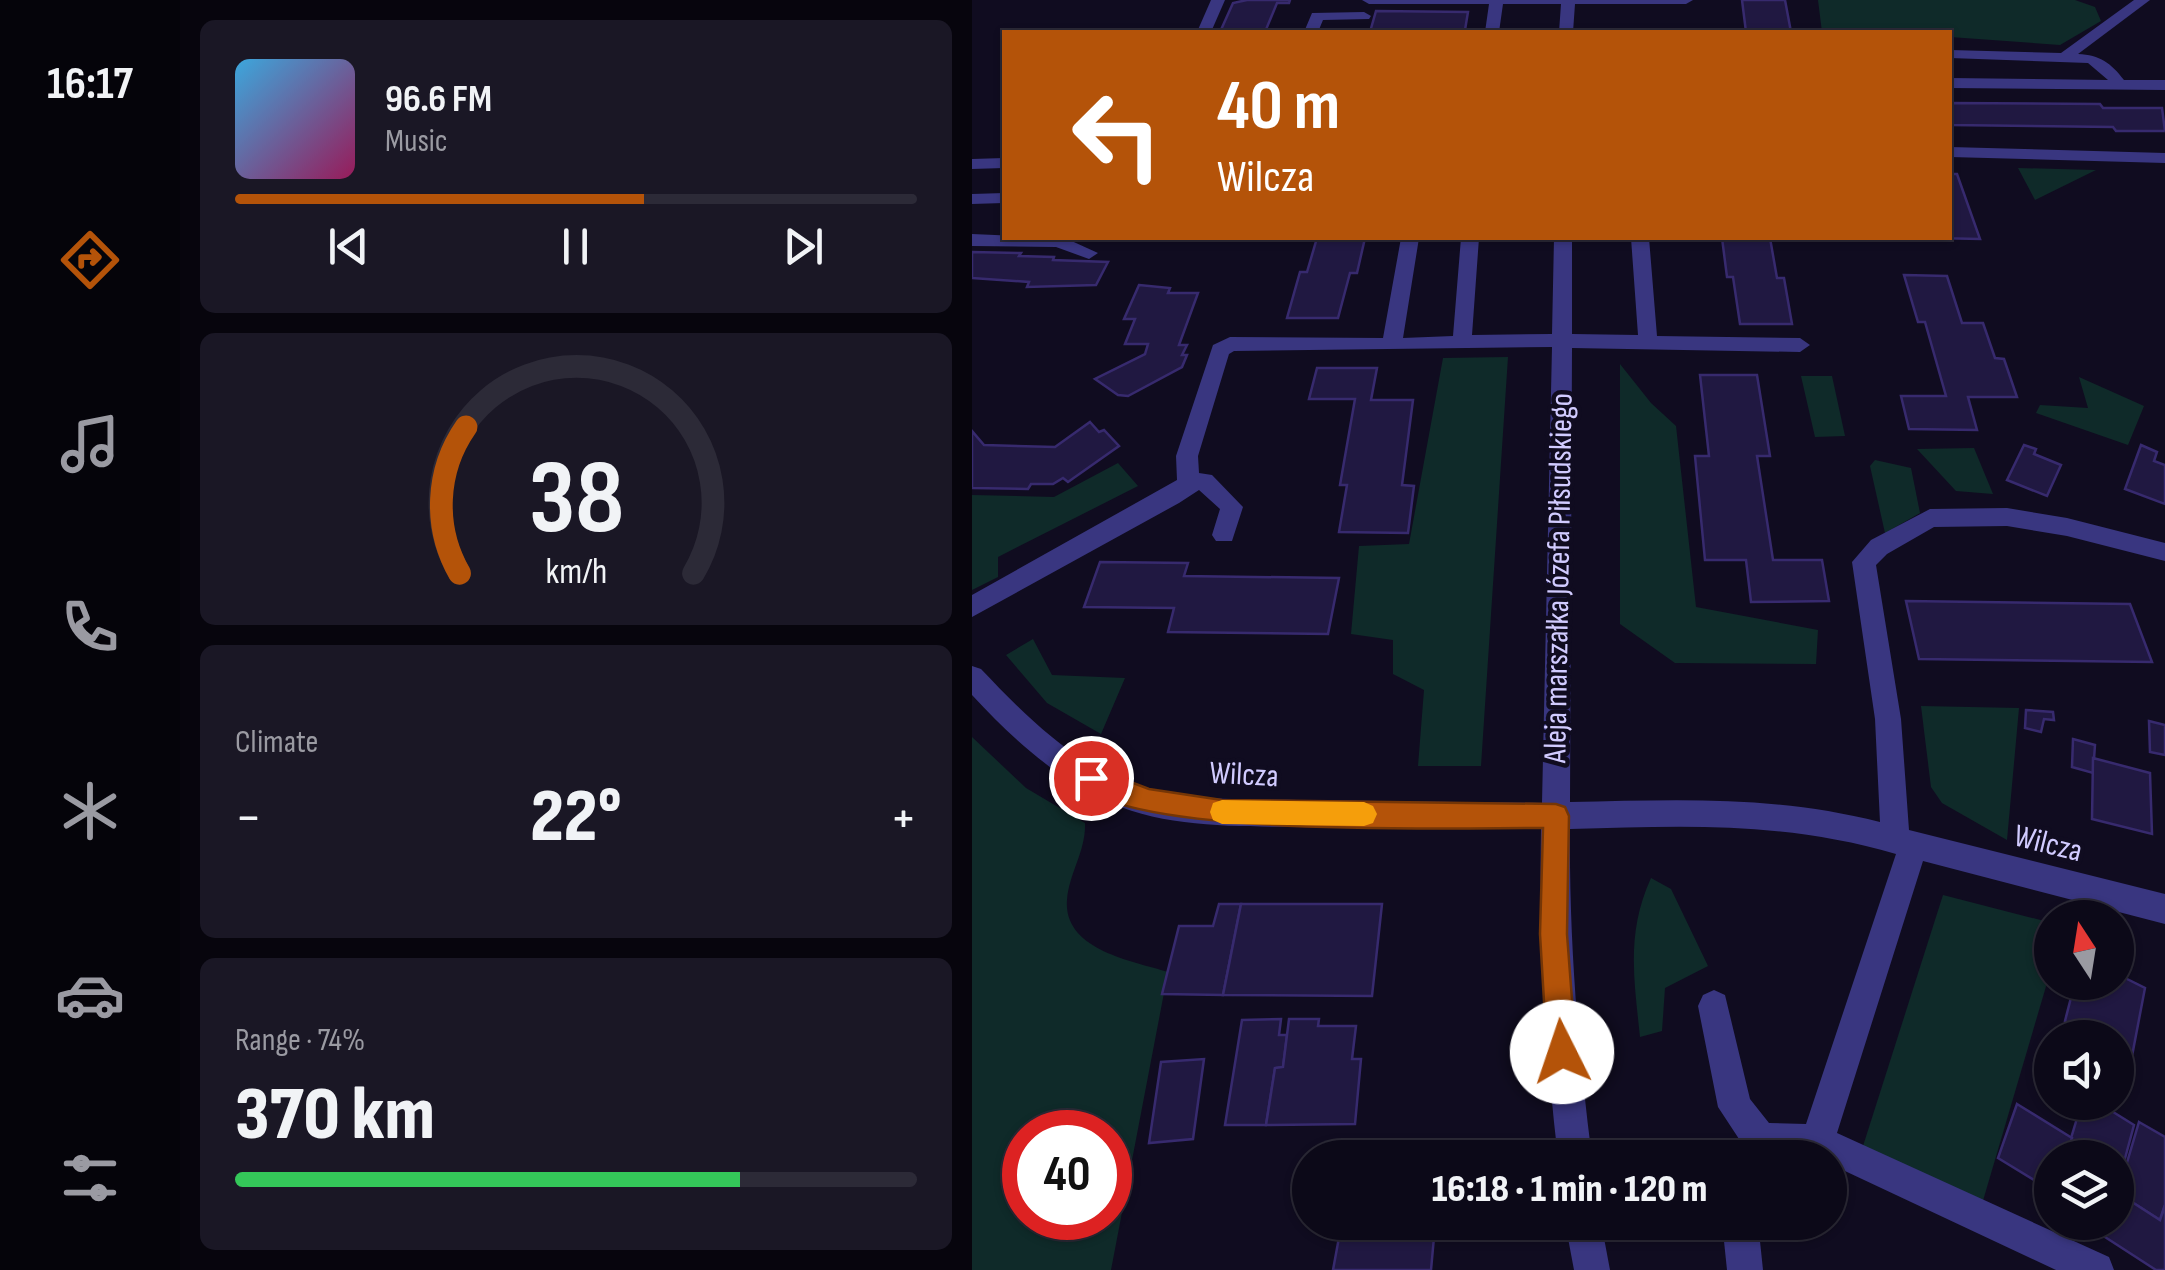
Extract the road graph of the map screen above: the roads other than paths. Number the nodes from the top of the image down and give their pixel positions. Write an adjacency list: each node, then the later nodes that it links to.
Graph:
1 (1218, 0): 8 (street)
2 (1460, 0): 3 (street); 7 (street)
3 (1496, 0): 6 (street); 11 (street)
4 (1686, 0): 6 (street)
5 (2143, 0): 14 (street)
6 (1568, 1): 12 (street)
7 (1368, 6): 9 (street); 10 (street)
8 (1205, 30)
9 (1312, 30)
10 (1360, 30)
11 (1492, 30)
12 (1566, 30)
13 (1952, 54): 14 (street)
14 (2067, 55): 17 (street)
15 (1952, 83): 17 (street)
16 (2164, 84): 17 (street)
17 (2118, 85)
18 (1952, 152): 19 (street)
19 (2164, 158)
20 (1002, 163): 21 (street)
21 (972, 164)
22 (1002, 198): 23 (street)
23 (972, 200)
24 (972, 240): 29 (street)
25 (1410, 240): 33 (street)
26 (1470, 240): 31 (street)
27 (1563, 240): 30 (street, Aleja marszałka Józefa Piłsudskiego)
28 (1640, 240): 32 (street)
29 (1088, 253)
30 (1561, 341): 31 (street); 32 (street); 40 (street, Aleja marszałka Józefa Piłsudskiego)
31 (1462, 342): 33 (street)
32 (1648, 342): 34 (street)
33 (1392, 345): 35 (street)
34 (1800, 346)
35 (1188, 484): 36 (street); 38 (street)
36 (1224, 535)
37 (2164, 552): 41 (street)
38 (972, 608)
39 (972, 677): 40 (street, Wilcza)
40 (1556, 816): 41 (street, Wilcza); 44 (street, Aleja marszałka Józefa Piłsudskiego)
41 (1904, 844): 42 (street, Wilcza); 46 (street)
42 (2164, 909)
43 (1714, 1006): 45 (street)
44 (1573, 1140)
45 (1752, 1140)
46 (1818, 1140)
47 (1847, 1154): 52 (street)
48 (1586, 1240): 50 (street)
49 (1742, 1240): 51 (street)
50 (1592, 1270)
51 (1745, 1270)
52 (2096, 1270)

